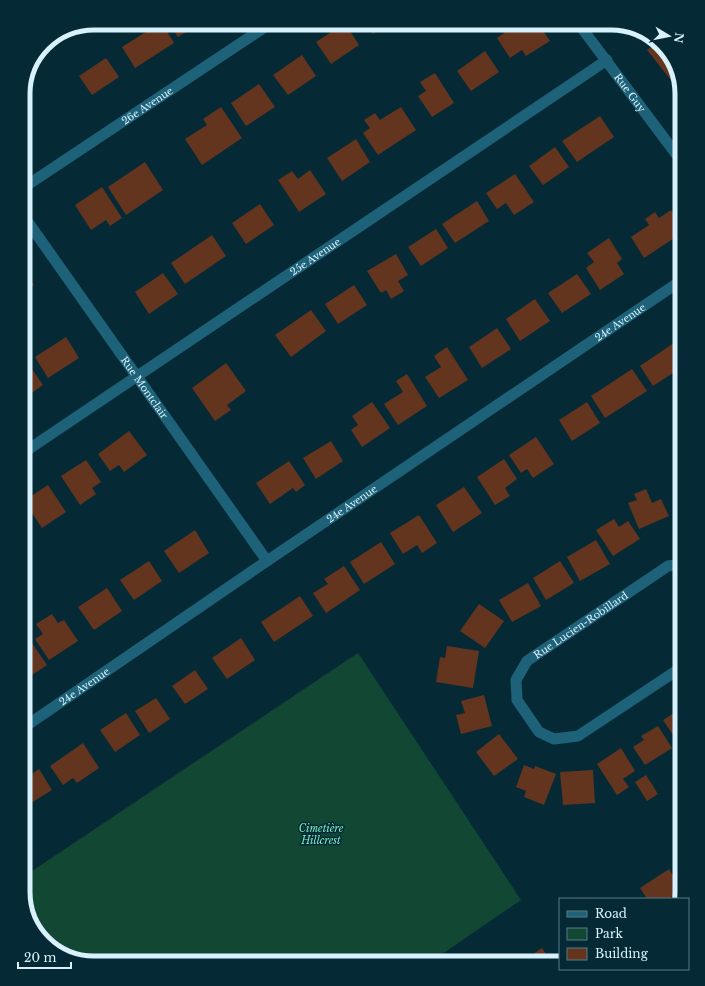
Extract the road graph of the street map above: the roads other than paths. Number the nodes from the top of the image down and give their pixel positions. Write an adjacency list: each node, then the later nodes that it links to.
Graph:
1 (260, 30): 5 (street, 26e Avenue)
2 (583, 30): 3 (street, Rue Guy)
3 (607, 60): 4 (street, Rue Guy); 8 (street, 25e Avenue)
4 (675, 152)
5 (30, 183)
6 (30, 225): 8 (street, Rue Montclair)
7 (675, 285): 10 (street, 24e Avenue)
8 (137, 377): 9 (street, 25e Avenue); 10 (street, Rue Montclair)
9 (30, 449)
10 (267, 561): 13 (street, 24e Avenue)
11 (675, 565): 12 (street, Rue Lucien-Robillard)
12 (675, 672)
13 (30, 723)

